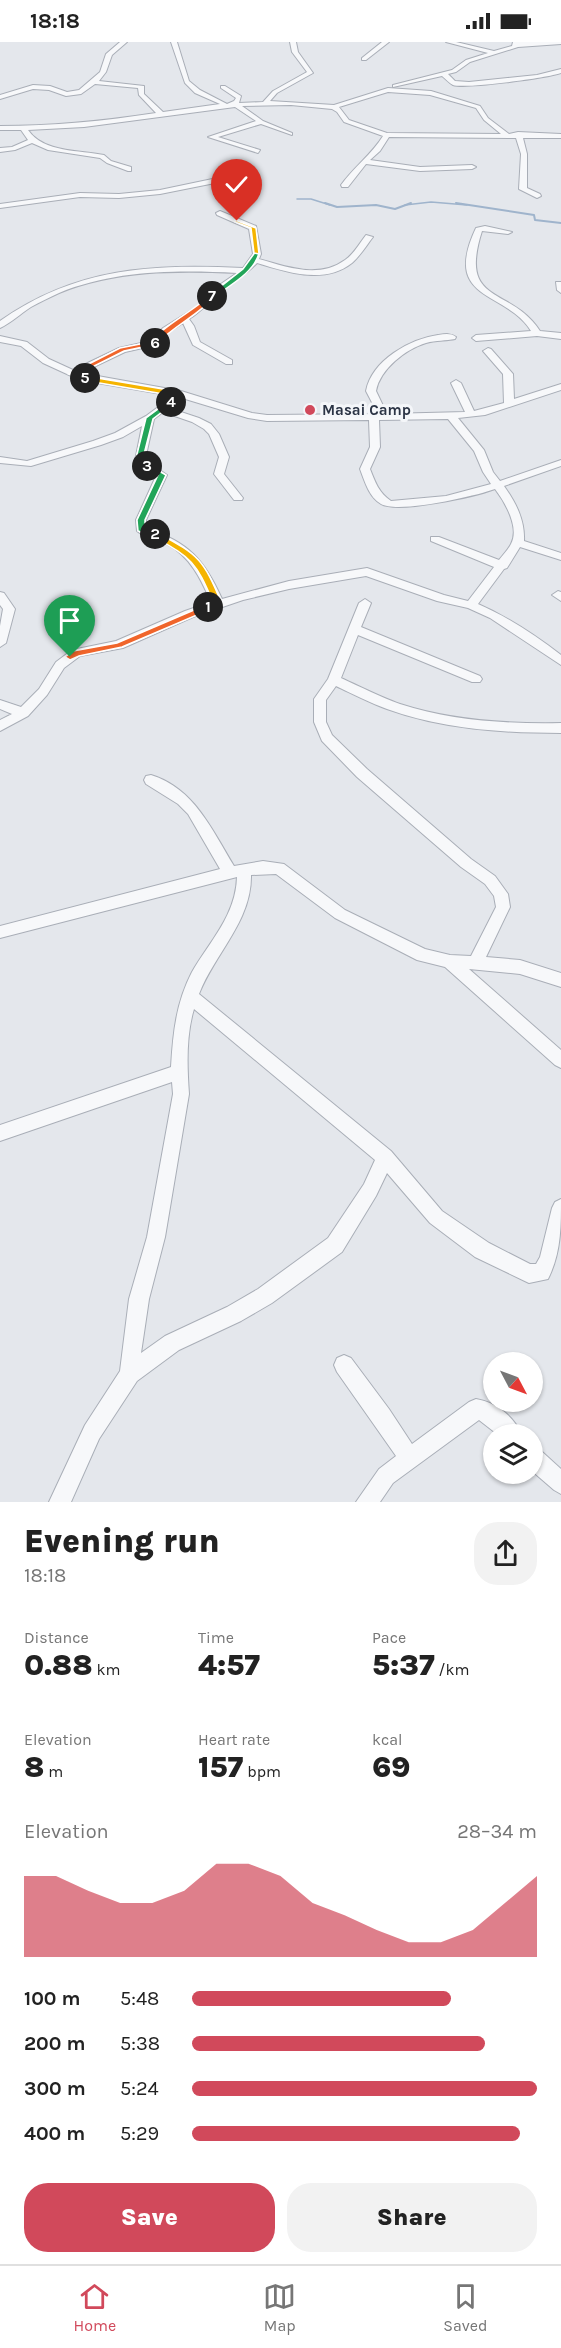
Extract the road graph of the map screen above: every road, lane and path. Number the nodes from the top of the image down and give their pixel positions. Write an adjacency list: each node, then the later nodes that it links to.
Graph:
1 (124, 42): 12 (street)
2 (174, 42): 18 (street)
3 (293, 42): 17 (street)
4 (386, 42): 9 (street)
5 (449, 42): 8 (street)
6 (561, 42): 7 (street)
7 (516, 44): 8 (street)
8 (494, 53): 11 (street)
9 (364, 59)
10 (561, 71): 11 (street)
11 (444, 74): 14 (street)
12 (94, 82): 15 (street); 20 (street)
13 (223, 87): 16 (street)
14 (388, 90): 19 (street); 25 (street)
15 (0, 97)
16 (234, 103): 17 (street); 18 (street); 21 (street)
17 (265, 103): 19 (street)
18 (224, 104): 20 (street)
19 (333, 107): 26 (street)
20 (160, 113): 23 (street)
21 (261, 122): 24 (street); 31 (street)
22 (0, 128): 23 (street)
23 (24, 129): 29 (street)
24 (290, 134)
25 (506, 134): 26 (street); 27 (street)
26 (387, 135): 32 (street)
27 (518, 135): 28 (street); 37 (street)
28 (561, 136)
29 (32, 141): 30 (street); 34 (street)
30 (0, 150)
31 (258, 151)
32 (366, 162): 33 (street); 36 (street)
33 (472, 167)
34 (128, 169)
35 (222, 179): 38 (street)
36 (345, 185)
37 (537, 196)
38 (1, 206)
39 (220, 213): 42 (street)
40 (508, 232): 46 (street)
41 (369, 237): 42 (street)
42 (255, 260): 43 (street)
43 (246, 271): 44 (street); 45 (street)
44 (184, 319): 52 (street); 53 (street)
45 (0, 325)
46 (537, 333): 47 (street); 49 (street)
47 (561, 336)
48 (452, 337): 60 (street)
49 (476, 338)
50 (0, 339): 53 (street)
51 (488, 351): 57 (street)
52 (229, 362)
53 (72, 374): 56 (street)
54 (456, 383): 59 (street)
55 (561, 387): 57 (street)
56 (181, 394): 58 (street); 60 (street)
57 (509, 404): 59 (street)
58 (162, 409): 62 (street); 66 (street)
59 (470, 413): 61 (street)
60 (379, 416): 61 (street); 65 (street)
61 (452, 416): 65 (street)
62 (149, 418): 63 (street); 73 (street)
63 (0, 460)
64 (561, 463): 65 (street)
65 (498, 484): 68 (street)
66 (238, 498)
67 (435, 539): 70 (street)
68 (518, 543): 69 (street); 70 (street)
69 (561, 557)
70 (503, 566): 74 (street)
71 (0, 596): 76 (street)
72 (365, 603): 75 (street)
73 (218, 604): 74 (street); 81 (street)
74 (471, 605): 77 (street)
75 (354, 629): 78 (street); 79 (street)
76 (0, 643)
77 (561, 661)
78 (476, 679)
79 (334, 680): 83 (street); 88 (street)
80 (0, 704): 81 (street)
81 (23, 713): 82 (street)
82 (0, 726)
83 (561, 728)
84 (152, 780): 85 (street)
85 (237, 871): 86 (street); 87 (street); 90 (street)
86 (0, 932)
87 (450, 962): 88 (street); 91 (street)
88 (475, 963): 89 (street)
89 (561, 980)
90 (191, 997): 92 (street); 94 (street)
91 (561, 1060)
92 (179, 1072): 93 (street); 97 (street)
93 (0, 1133)
94 (385, 1157): 95 (street); 97 (street)
95 (561, 1208)
96 (344, 1365): 99 (street)
97 (130, 1374): 102 (street)
98 (500, 1424): 99 (street)
99 (409, 1458): 103 (street)
100 (543, 1466): 101 (street)
101 (561, 1483)
102 (60, 1502)
103 (367, 1502)

